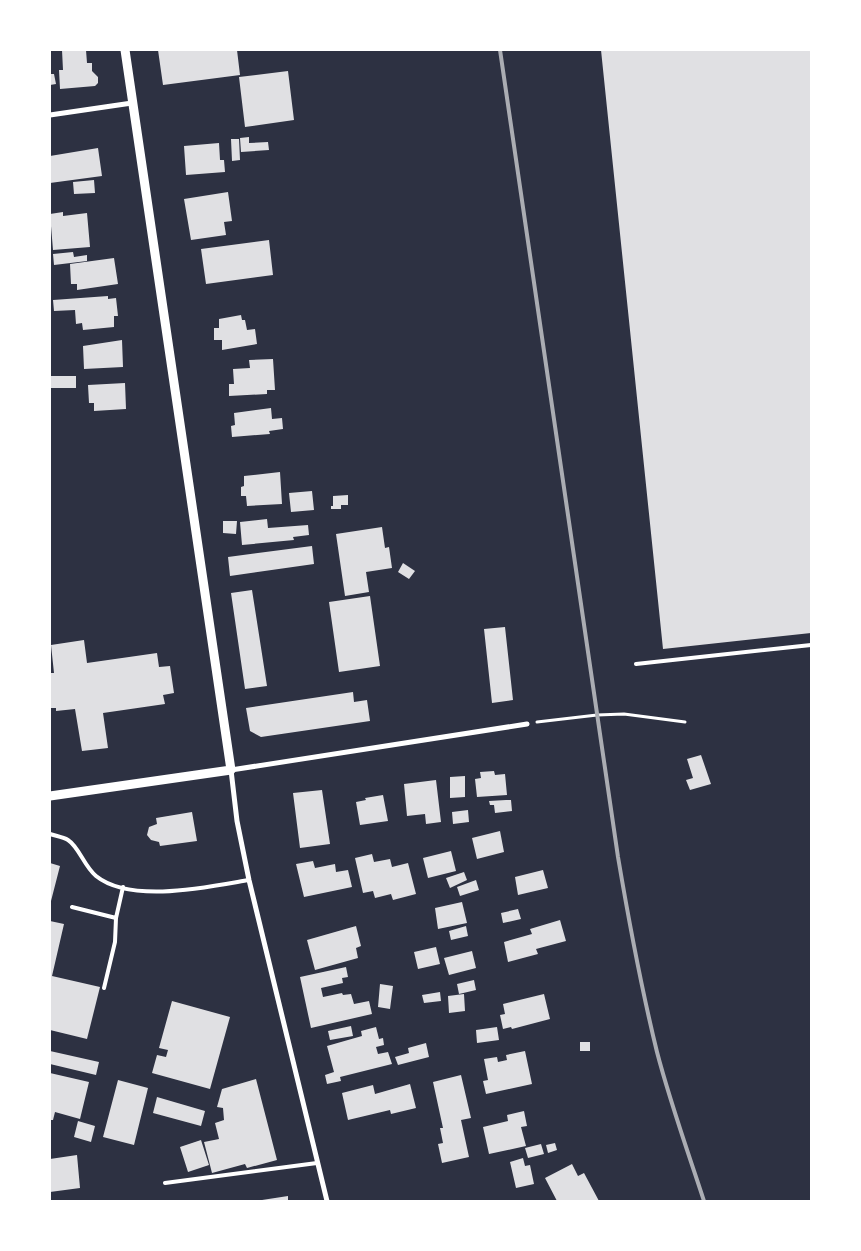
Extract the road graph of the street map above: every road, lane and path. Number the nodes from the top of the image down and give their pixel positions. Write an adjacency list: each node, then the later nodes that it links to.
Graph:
1 (125, 50): 2 (street)
2 (132, 103): 3 (street); 8 (street)
3 (50, 115)
4 (811, 645): 5 (lane)
5 (636, 664)
6 (686, 722): 7 (path)
7 (527, 724): 8 (street)
8 (231, 770): 9 (street); 11 (street)
9 (50, 796)
10 (50, 834): 12 (lane)
11 (248, 880): 12 (lane); 16 (street)
12 (123, 887): 14 (lane)
13 (72, 907): 14 (lane)
14 (116, 918): 15 (lane)
15 (104, 988)
16 (317, 1163): 17 (lane); 18 (street)
17 (165, 1183)
18 (327, 1201)

